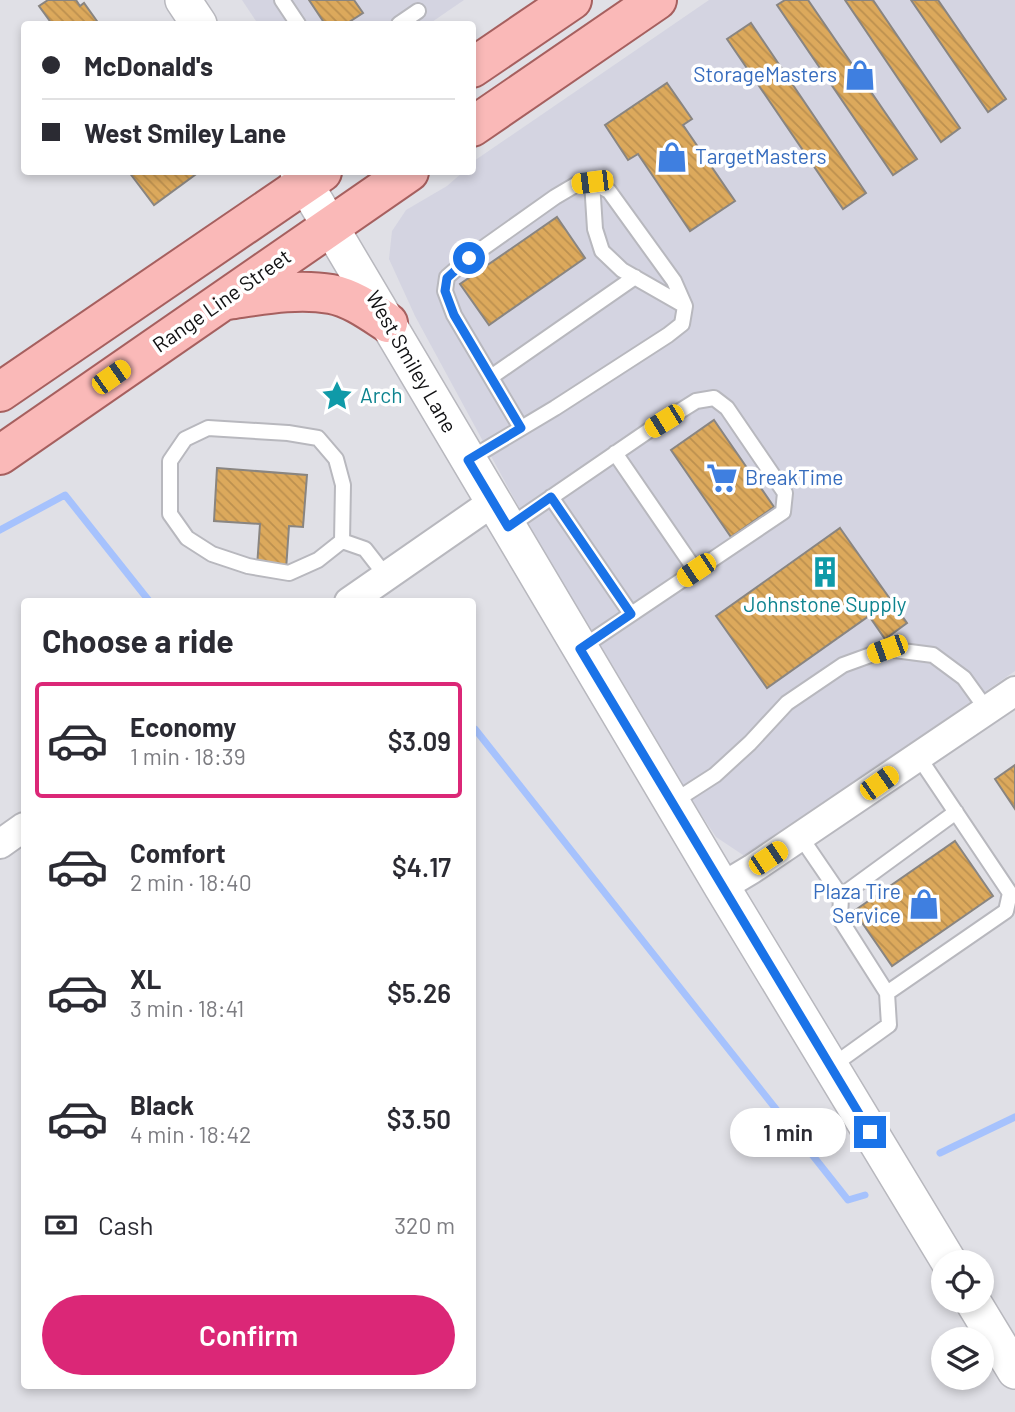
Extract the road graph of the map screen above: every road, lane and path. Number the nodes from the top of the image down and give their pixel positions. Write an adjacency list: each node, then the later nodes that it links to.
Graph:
1 (183, 0): 6 (street)
2 (282, 0): 7 (lane)
3 (572, 0): 9 (main road)
4 (657, 0): 10 (main road)
5 (418, 11): 8 (lane)
6 (197, 21)
7 (296, 21)
8 (403, 21)
9 (476, 65)
10 (476, 124)
11 (309, 175): 14 (street, West Smiley Lane); 20 (main road)
12 (405, 175): 14 (main road, Range Line Street)
13 (592, 182): 15 (lane); 17 (lane); 19 (lane)
14 (331, 225): 16 (main road, Range Line Street); 18 (street, West Smiley Lane)
15 (635, 277): 17 (lane); 19 (lane)
16 (223, 300): 18 (main road); 23 (main road, Range Line Street)
17 (685, 306): 21 (lane)
18 (388, 323): 24 (street, West Smiley Lane)
19 (491, 377): 21 (lane)
20 (0, 392)
21 (521, 428): 24 (lane)
22 (615, 453): 25 (lane); 28 (lane); 28 (lane)
23 (0, 454)
24 (468, 460): 26 (street, West Smiley Lane)
25 (551, 497): 26 (lane); 31 (lane)
26 (500, 515): 29 (street); 32 (street, West Smiley Lane)
27 (342, 541): 27 (lane); 29 (lane)
28 (696, 570): 31 (lane)
29 (386, 576): 30 (street)
30 (355, 598)
31 (631, 614): 32 (lane)
32 (580, 649): 36 (street, West Smiley Lane)
33 (1015, 691): 34 (street)
34 (987, 710): 35 (street); 36 (lane)
35 (918, 756): 37 (lane); 39 (street)
36 (672, 803): 41 (street, West Smiley Lane)
37 (956, 812): 42 (lane); 43 (lane)
38 (21, 829): 40 (street)
39 (800, 836): 41 (street); 42 (lane)
40 (0, 844)
41 (722, 887): 44 (street, West Smiley Lane)
42 (841, 896): 43 (lane)
43 (887, 993): 44 (lane)
44 (830, 1066): 45 (street, West Smiley Lane)
45 (942, 1250)
46 (980, 1313): 47 (street)
47 (1015, 1371)

